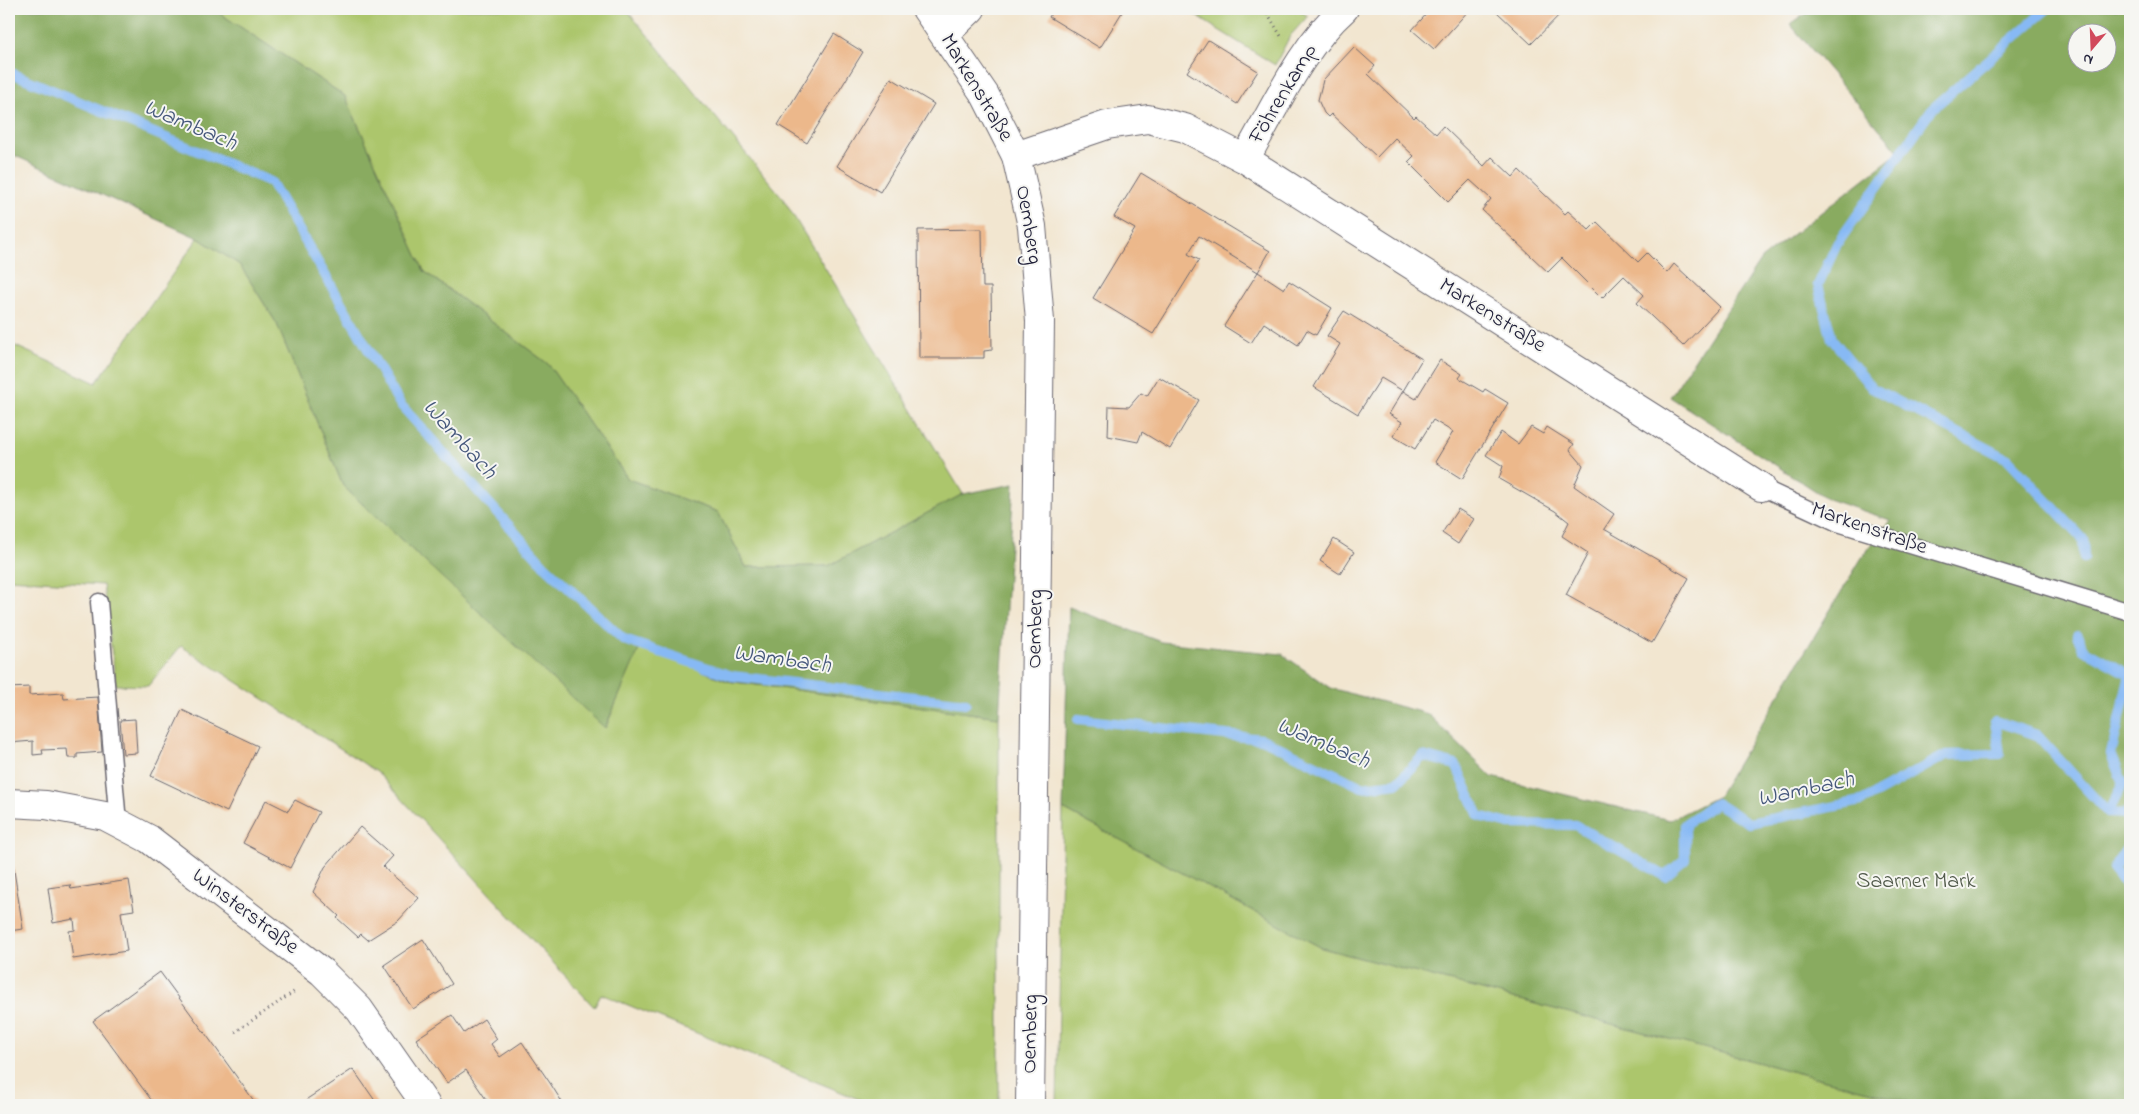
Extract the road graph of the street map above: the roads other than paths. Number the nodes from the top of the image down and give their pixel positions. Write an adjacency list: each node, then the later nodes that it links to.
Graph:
1 (926, 9): 4 (street, Markenstraße)
2 (971, 9): 4 (street)
3 (1344, 9): 6 (street, Föhrenkamp)
4 (945, 34): 5 (street, Markenstraße)
5 (1016, 156): 6 (street, Markenstraße); 13 (street, Oemberg)
6 (1245, 159): 7 (street, Markenstraße)
7 (1761, 487): 9 (lane, Markenstraße)
8 (99, 602): 11 (lane)
9 (2130, 612)
10 (9, 803): 11 (street, Winsterstraße)
11 (118, 823): 12 (street, Winsterstraße)
12 (426, 1105)
13 (1030, 1105)

